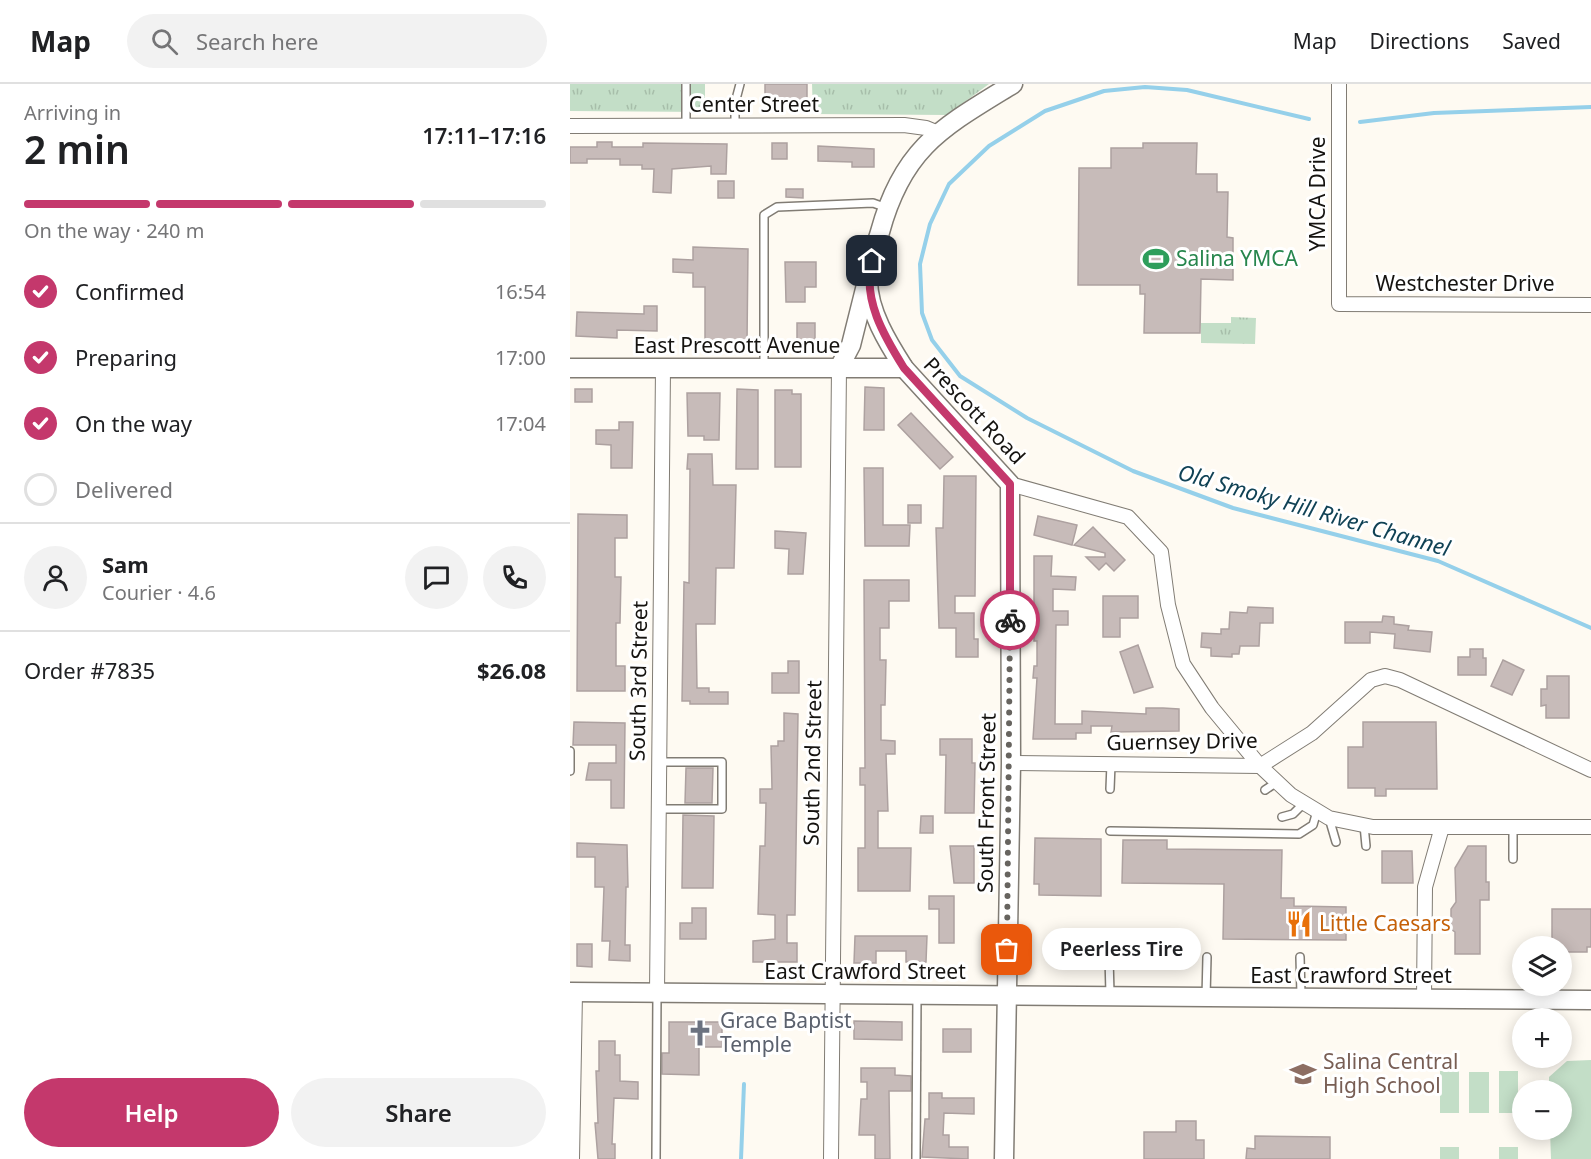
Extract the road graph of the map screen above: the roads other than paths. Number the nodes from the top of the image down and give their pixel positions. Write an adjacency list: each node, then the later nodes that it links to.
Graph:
1 (686, 84): 6 (lane)
2 (740, 84): 7 (lane)
3 (1013, 84): 8 (street)
4 (1339, 84): 11 (street, YMCA Drive)
5 (570, 126): 6 (street, Center Street)
6 (686, 126): 7 (street, Center Street)
7 (735, 126): 8 (street, Center Street)
8 (938, 133): 9 (street)
9 (888, 208): 10 (street); 15 (lane)
10 (867, 279): 16 (street); 17 (street, Prescott Road)
11 (1339, 303): 12 (street, Westchester Drive)
12 (1591, 305)
13 (570, 368): 14 (street, East Prescott Avenue)
14 (663, 368): 15 (street, East Prescott Avenue); 20 (street, South 3rd Street)
15 (764, 368): 16 (street, East Prescott Avenue)
16 (838, 368): 17 (street, East Prescott Avenue); 44 (street, South 2nd Street)
17 (904, 368): 18 (street, Prescott Road)
18 (1010, 484): 21 (street, South Front Street); 23 (street, Prescott Road)
19 (570, 751): 25 (lane)
20 (659, 762): 28 (street, South 3rd Street); 28 (lane)
21 (1011, 763): 22 (street, Guernsey Drive); 46 (street, South Front Street)
22 (1111, 764): 23 (street, Guernsey Drive); 26 (lane)
23 (1260, 766): 24 (street, Guernsey Drive); 27 (street, Prescott Road)
24 (1591, 770)
25 (570, 771)
26 (1110, 789)
27 (1304, 803): 29 (street, Prescott Road); 30 (lane)
28 (659, 809): 43 (street, South 3rd Street)
29 (1323, 814): 31 (street, Prescott Road); 35 (lane); 36 (lane)
30 (1282, 817)
31 (1364, 825): 32 (street, Prescott Road); 37 (lane)
32 (1442, 827): 33 (street, Prescott Road); 50 (street)
33 (1513, 827): 34 (street, Prescott Road); 38 (lane)
34 (1591, 827)
35 (1110, 831)
36 (1336, 843)
37 (1365, 846)
38 (1513, 858)
39 (1109, 957): 47 (lane)
40 (1207, 957): 48 (lane)
41 (1300, 957): 49 (lane)
42 (573, 992): 43 (street, East Crawford Street); 52 (street)
43 (657, 993): 44 (street, East Crawford Street); 53 (lane)
44 (832, 994): 45 (street, East Crawford Street); 54 (street, South 2nd Street)
45 (917, 995): 46 (street, East Crawford Street); 55 (lane)
46 (1006, 996): 47 (street, East Crawford Street); 56 (street, South Front Street)
47 (1110, 996): 48 (street, East Crawford Street)
48 (1206, 997): 49 (street, East Crawford Street)
49 (1301, 998): 50 (street, East Crawford Street)
50 (1424, 999): 51 (street, East Crawford Street)
51 (1591, 1000)
52 (572, 1159)
53 (656, 1159)
54 (831, 1159)
55 (916, 1159)
56 (1004, 1159)

